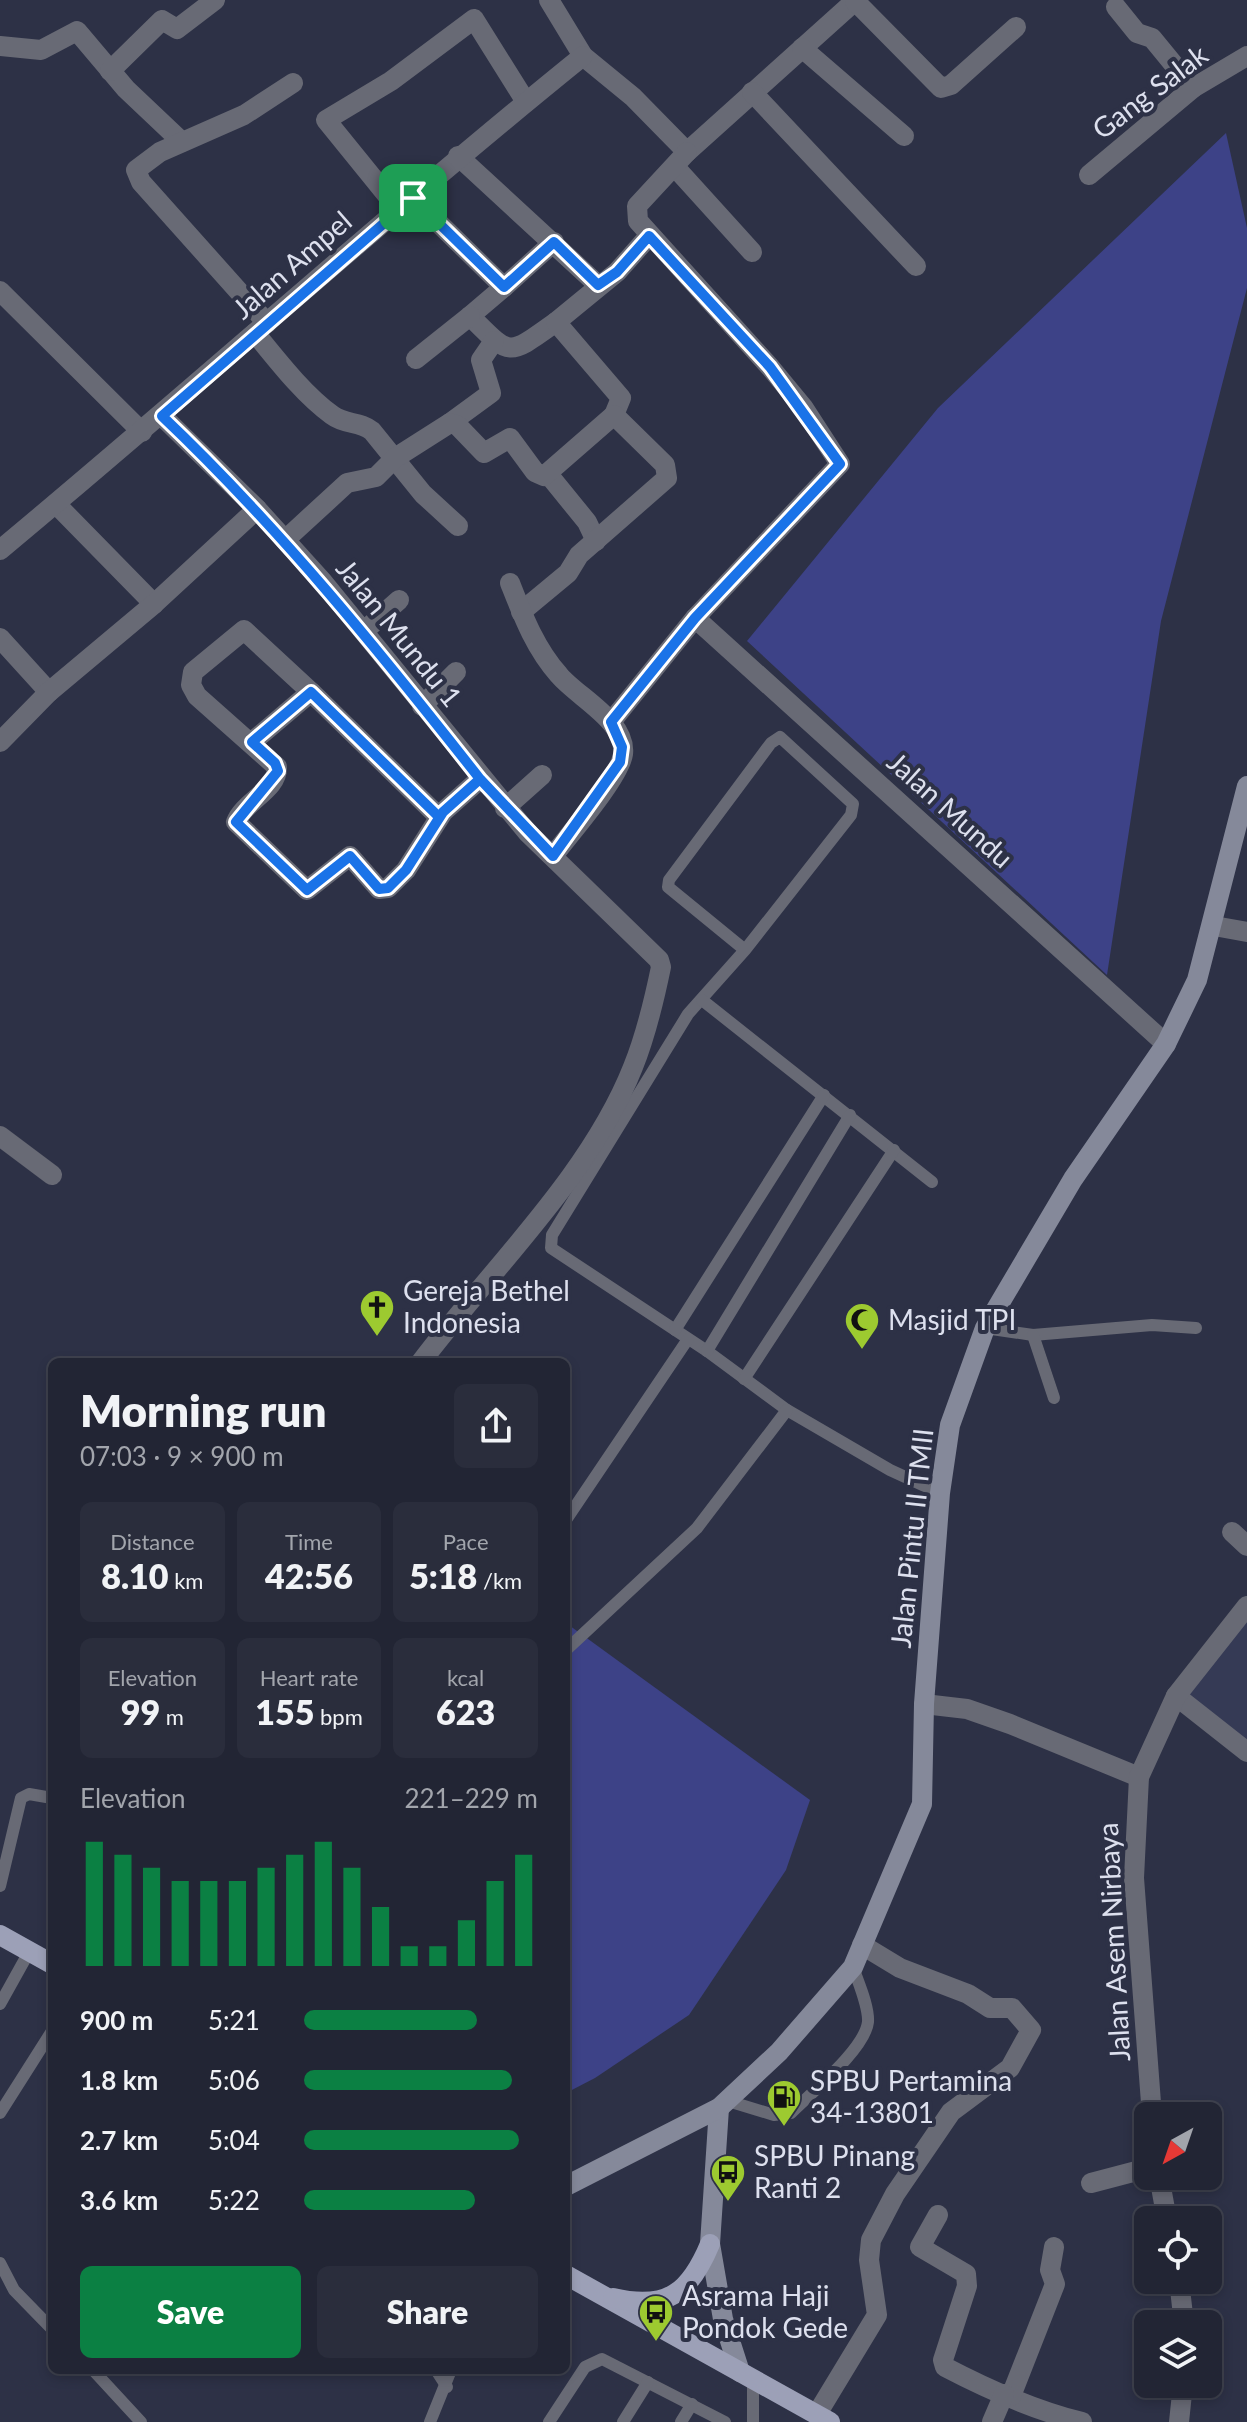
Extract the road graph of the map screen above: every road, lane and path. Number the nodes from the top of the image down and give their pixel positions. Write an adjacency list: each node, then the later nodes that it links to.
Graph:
1 (215, 0): 10 (street)
2 (549, 0): 8 (street)
3 (856, 1): 5 (street); 7 (street)
4 (1116, 7): 12 (street)
5 (1016, 27)
6 (0, 46): 10 (street)
7 (802, 48): 13 (street); 15 (street)
8 (583, 56): 14 (street, Jalan Ampel); 18 (street)
9 (1247, 56): 12 (street, Gang Salak)
10 (110, 71): 16 (street)
11 (293, 83): 16 (street)
12 (1193, 88): 19 (street, Gang Salak)
13 (752, 92): 18 (street); 24 (street)
14 (526, 102): 17 (street, Jalan Ampel); 20 (street)
15 (904, 136)
16 (182, 142): 30 (street)
17 (458, 156): 20 (street, Jalan Ampel); 22 (street)
18 (681, 159): 21 (street); 23 (street)
19 (1089, 175)
20 (406, 204): 26 (street); 30 (street, Jalan Ampel)
21 (649, 236): 25 (street); 49 (street)
22 (554, 242): 25 (street); 26 (street)
23 (752, 252)
24 (916, 266)
25 (598, 285): 29 (street)
26 (504, 287): 28 (street)
27 (3, 299): 36 (street)
28 (470, 316): 31 (street); 32 (street)
29 (556, 322): 31 (street); 33 (street)
30 (261, 328): 34 (street, Jalan Ampel); 37 (street)
31 (494, 341): 35 (street)
32 (416, 359)
33 (614, 415): 38 (street); 43 (street)
34 (162, 416): 36 (street, Jalan Ampel); 40 (street, Jalan Mundu 1)
35 (450, 423): 37 (street); 38 (street)
36 (142, 432): 39 (street, Jalan Ampel)
37 (395, 458): 41 (street); 42 (street)
38 (548, 474): 43 (street)
39 (56, 504): 44 (street, Jalan Ampel); 47 (street)
40 (257, 509): 42 (street, Jalan Mundu 1); 47 (street)
41 (458, 526)
42 (285, 540): 50 (street, Jalan Mundu 1)
43 (596, 541): 48 (street)
44 (0, 550)
45 (510, 583): 48 (street)
46 (399, 600): 50 (street)
47 (154, 604): 53 (street)
48 (521, 612): 56 (street)
49 (695, 618): 56 (street); 69 (street, Jalan Mundu)
50 (364, 631): 55 (street, Jalan Mundu 1)
51 (0, 638): 53 (street)
52 (456, 672): 55 (street)
53 (49, 692): 57 (street)
54 (311, 692): 58 (street); 58 (street); 63 (street)
55 (422, 706): 60 (street, Jalan Mundu 1)
56 (611, 722): 64 (street)
57 (0, 742)
58 (252, 742): 63 (street)
59 (542, 775): 62 (street)
60 (480, 779): 62 (street, Jalan Mundu 1); 63 (street)
61 (1247, 786): 65 (street, Jalan Pintu II TMII)
62 (505, 808): 64 (street, Jalan Mundu 1)
63 (439, 817)
64 (553, 856): 82 (street)
65 (1214, 926): 66 (street); 69 (street, Jalan Pintu II TMII)
66 (1247, 932)
67 (745, 950): 67 (lane); 68 (lane)
68 (702, 1000): 70 (lane); 78 (lane)
69 (1166, 1044): 76 (street, Jalan Pintu II TMII)
70 (824, 1095): 71 (lane); 78 (lane)
71 (850, 1115): 73 (lane); 81 (lane)
72 (0, 1136): 74 (street)
73 (894, 1150): 75 (lane); 83 (lane)
74 (52, 1175)
75 (932, 1182)
76 (985, 1328): 79 (lane); 86 (street, Jalan Pintu II TMII)
77 (1196, 1328): 79 (lane)
78 (675, 1330): 80 (lane)
79 (1033, 1335): 84 (lane)
80 (688, 1339): 81 (lane); 87 (lane)
81 (707, 1351): 83 (lane)
82 (424, 1358)
83 (744, 1379): 85 (lane)
84 (1054, 1398)
85 (787, 1410): 86 (lane); 89 (lane)
86 (940, 1493): 91 (street, Jalan Pintu II TMII)
87 (570, 1514)
88 (1247, 1606): 90 (street, Jalan Asem Nirbaya)
89 (570, 1646)
90 (1176, 1696): 92 (street); 93 (street, Jalan Asem Nirbaya)
91 (924, 1704): 93 (street); 97 (street, Jalan Pintu II TMII)
92 (1247, 1752)
93 (1139, 1777): 103 (street, Jalan Asem Nirbaya)
94 (48, 1797): 95 (lane)
95 (0, 1886)
96 (0, 1935): 98 (main road)
97 (862, 1945): 100 (street, Jalan Pintu II TMII); 126 (street)
98 (29, 1952): 99 (main road); 101 (lane)
99 (48, 1962)
100 (853, 1967): 104 (street, Jalan Pintu II TMII); 104 (lane)
101 (0, 2004)
102 (48, 2037): 105 (lane)
103 (1151, 2102)
104 (723, 2105): 108 (street, Jalan Pintu II TMII); 110 (street)
105 (0, 2113)
106 (1134, 2172): 107 (street)
107 (1091, 2183)
108 (570, 2184)
109 (938, 2215): 123 (street)
110 (710, 2244): 115 (main road); 120 (street)
111 (1054, 2247): 123 (street)
112 (0, 2263): 116 (lane)
113 (570, 2272): 115 (main road)
114 (570, 2277): 115 (main road)
115 (592, 2291): 120 (main road)
116 (48, 2325)
117 (97, 2374): 127 (lane)
118 (439, 2374): 122 (lane)
119 (450, 2374): 122 (lane)
120 (746, 2376): 126 (main road); 133 (lane)
121 (648, 2382): 125 (lane); 129 (lane); 130 (lane)
122 (447, 2387): 128 (lane)
123 (1008, 2395): 134 (street); 135 (street)
124 (1182, 2398): 136 (street)
125 (692, 2404): 131 (lane); 132 (lane)
126 (824, 2418)
127 (141, 2422)
128 (430, 2422)
129 (549, 2422)
130 (623, 2422)
131 (681, 2422)
132 (725, 2422)
133 (753, 2422)
134 (992, 2422)
135 (1082, 2422)
136 (1179, 2422)

